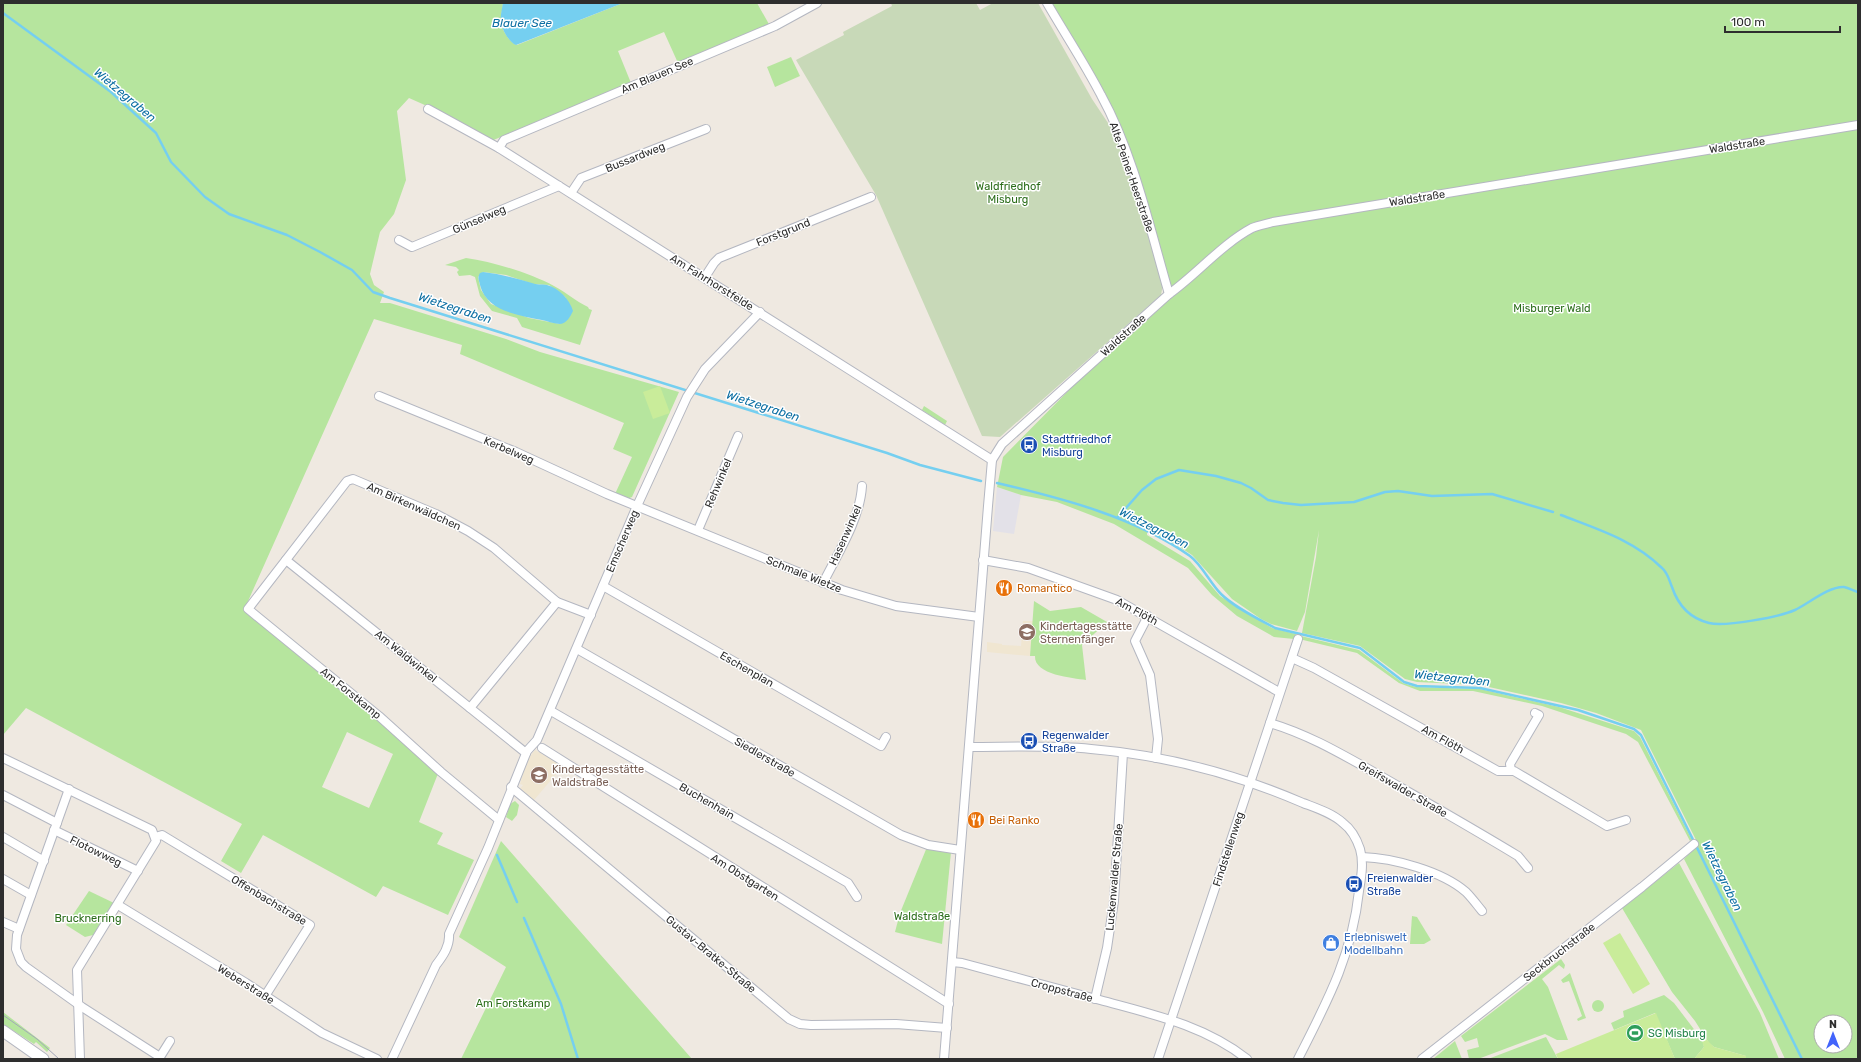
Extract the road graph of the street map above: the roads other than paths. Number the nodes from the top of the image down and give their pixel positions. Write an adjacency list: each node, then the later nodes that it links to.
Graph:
1 (817, 3): 6 (street, Am Blauen See)
2 (1047, 3): 12 (street, Alte Peiner Heerstraße)
3 (428, 109): 6 (street, Am Fahrhorstfelde)
4 (1858, 125): 12 (street, Waldstraße)
5 (706, 128): 8 (street, Bussardweg)
6 (499, 148): 7 (street, Am Fahrhorstfelde)
7 (559, 186): 8 (street, Am Fahrhorstfelde); 10 (street, Günselweg)
8 (571, 193): 11 (street, Am Fahrhorstfelde)
9 (870, 197): 11 (street, Forstgrund)
10 (400, 240)
11 (705, 277): 13 (street, Am Fahrhorstfelde)
12 (1169, 294): 16 (street, Waldstraße)
13 (760, 312): 16 (street, Am Fahrhorstfelde); 18 (street, Emscherweg)
14 (379, 396): 18 (street, Kerbelweg)
15 (738, 436): 19 (street, Rehwinkel)
16 (992, 460): 21 (street, Waldstraße)
17 (862, 486): 22 (street, Hasenwinkel)
18 (637, 506): 19 (street, Schmale Wietze); 23 (street, Emscherweg)
19 (698, 530): 22 (street, Schmale Wietze)
20 (286, 560): 24 (street, Am Birkenwäldchen); 32 (street, Am Waldwinkel); 48 (street, Am Forstkamp)
21 (983, 560): 26 (street, Am Flöth); 27 (street, Waldstraße)
22 (823, 583): 27 (street, Schmale Wietze)
23 (603, 586): 25 (street, Emscherweg); 36 (street, Eschenplan)
24 (557, 602): 25 (street, Am Birkenwäldchen); 32 (street)
25 (591, 615): 29 (street, Emscherweg)
26 (1148, 616): 31 (street, Am Flöth); 42 (street)
27 (979, 617): 37 (street, Waldstraße)
28 (1298, 638): 30 (street, Findstellenweg)
29 (577, 649): 33 (street, Emscherweg); 54 (street, Siedlerstraße)
30 (1292, 658): 31 (street, Findstellenweg); 43 (street, Am Flöth)
31 (1279, 692): 35 (street, Findstellenweg)
32 (470, 708): 39 (street, Am Waldwinkel)
33 (551, 711): 39 (street, Emscherweg); 61 (street, Buchenhain)
34 (1535, 713): 43 (street)
35 (1270, 723): 44 (street, Findstellenweg); 57 (street, Greifswalder Straße)
36 (886, 737)
37 (969, 747): 40 (street); 54 (street, Waldstraße)
38 (542, 748): 70 (street, Am Obstgarten)
39 (526, 753): 45 (street, Emscherweg)
40 (1123, 753): 42 (street); 68 (street, Luckenwalder Straße)
41 (3, 758): 46 (street)
42 (1156, 758): 44 (street)
43 (1511, 771): 49 (street, Am Flöth)
44 (1250, 783): 55 (street); 71 (street, Findstellenweg)
45 (511, 787): 48 (street); 72 (street, Gustav-Bratke-Straße)
46 (69, 790): 50 (street); 52 (street)
47 (3, 795): 50 (street, Flotowweg)
48 (499, 820): 78 (street)
49 (1626, 820)
50 (56, 827): 56 (street); 58 (street, Flotowweg)
51 (3, 837): 56 (street)
52 (155, 837): 58 (street); 67 (street, Offenbachstraße)
53 (1694, 844): 83 (street, Seckbruchstraße)
54 (960, 850): 66 (street, Waldstraße)
55 (1362, 857): 63 (street); 82 (street)
56 (44, 861): 60 (street)
57 (1528, 868)
58 (138, 871): 62 (street)
59 (3, 879): 60 (street)
60 (31, 895): 65 (street)
61 (857, 897)
62 (118, 905): 67 (street, Weberstraße); 69 (street)
63 (1482, 911)
64 (3, 922): 65 (street)
65 (19, 929): 69 (street)
66 (952, 962): 68 (street, Croppstraße); 70 (street, Waldstraße)
67 (265, 996): 77 (street, Weberstraße)
68 (1095, 999): 71 (street, Croppstraße)
69 (76, 1003): 74 (street); 76 (street)
70 (949, 1004): 72 (street, Waldstraße)
71 (1172, 1020): 80 (street, Findstellenweg); 81 (street, Croppstraße)
72 (947, 1028): 79 (street, Waldstraße)
73 (3, 1031): 75 (main road)
74 (170, 1041)
75 (45, 1059)
76 (80, 1059)
77 (377, 1059)
78 (392, 1059)
79 (944, 1059)
80 (1158, 1059)
81 (1247, 1059)
82 (1298, 1059)
83 (1422, 1059)

